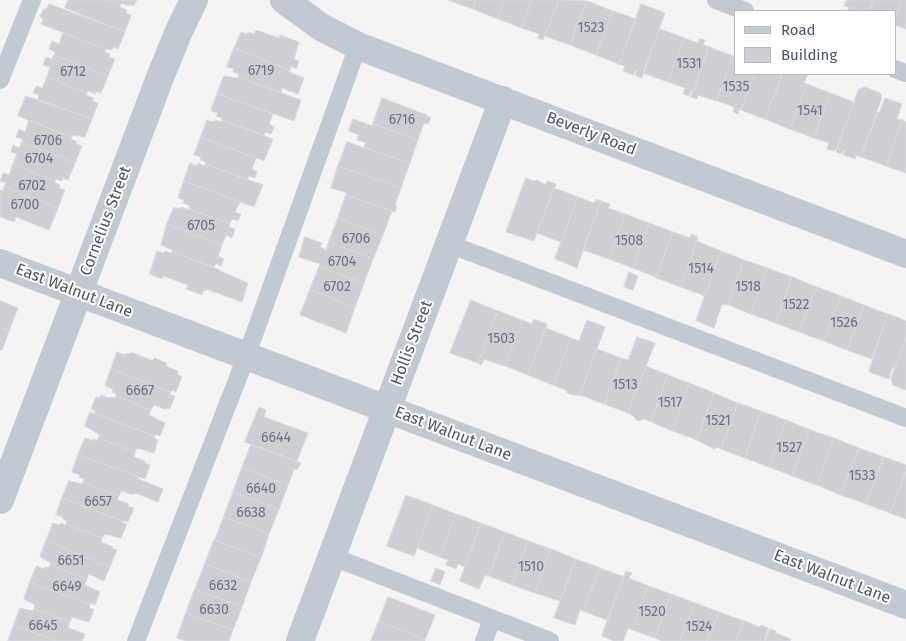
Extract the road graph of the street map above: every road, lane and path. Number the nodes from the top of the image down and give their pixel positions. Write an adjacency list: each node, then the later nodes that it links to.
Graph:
1 (32, 0): 7 (lane)
2 (194, 0): 12 (street, Cornelius Street)
3 (284, 0): 6 (street, Beverly Road)
4 (716, 0): 5 (lane)
5 (742, 10)
6 (358, 46): 8 (street, Beverly Road); 13 (lane)
7 (0, 80)
8 (503, 100): 9 (street, Hollis Street); 10 (street, Beverly Road)
9 (449, 244): 14 (street, Hollis Street); 15 (lane)
10 (906, 254)
11 (0, 263): 12 (street, East Walnut Lane)
12 (78, 293): 13 (street, East Walnut Lane); 16 (street, Cornelius Street)
13 (246, 356): 14 (street, East Walnut Lane); 20 (lane)
14 (387, 410): 17 (street, Hollis Street); 18 (street, East Walnut Lane)
15 (906, 418)
16 (0, 500)
17 (332, 557): 19 (lane); 21 (street, Hollis Street)
18 (906, 605)
19 (492, 618): 22 (lane); 23 (lane)
20 (136, 641)
21 (300, 641)
22 (484, 641)
23 (550, 641)

